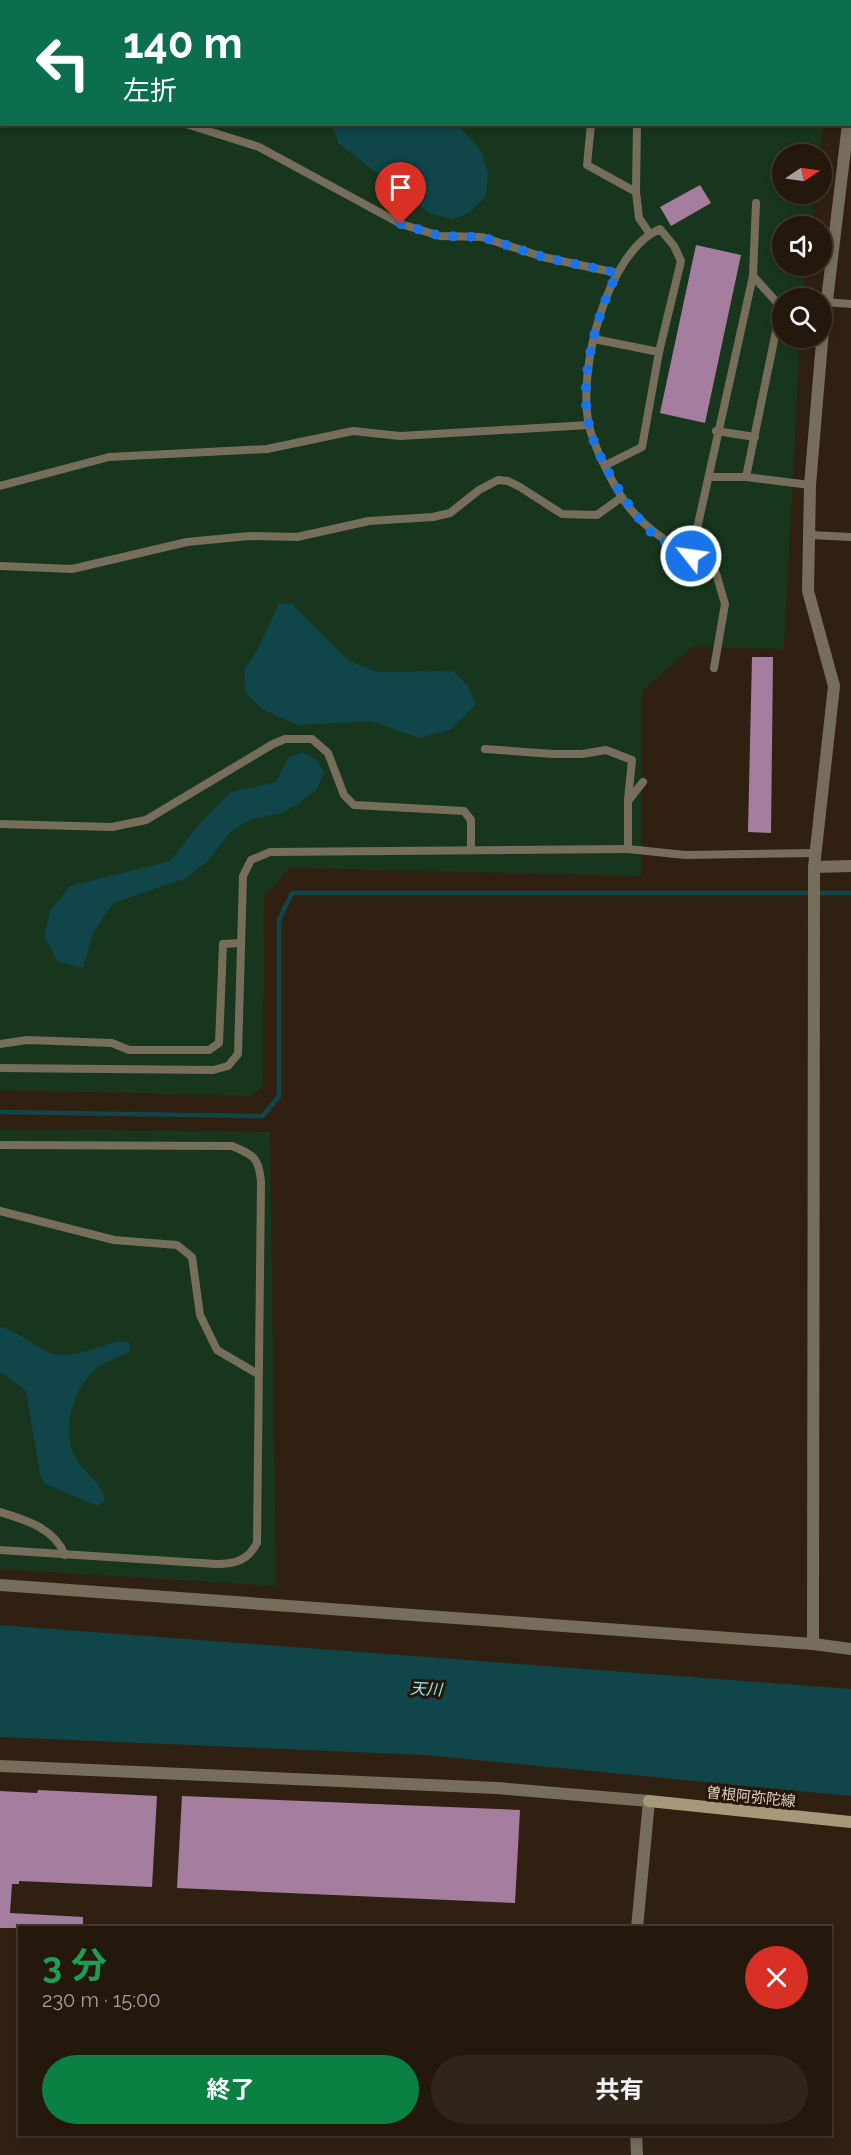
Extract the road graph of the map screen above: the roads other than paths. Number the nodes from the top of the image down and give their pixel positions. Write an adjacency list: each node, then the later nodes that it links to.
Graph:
1 (192, 126): 8 (lane)
2 (591, 126): 5 (lane)
3 (637, 126): 5 (lane)
4 (848, 126): 10 (street)
5 (636, 192): 7 (lane)
6 (756, 203): 9 (lane)
7 (650, 234): 8 (lane); 15 (lane)
8 (617, 273): 13 (lane)
9 (753, 276): 17 (lane); 18 (lane)
10 (827, 288)
11 (832, 303): 12 (lane)
12 (851, 304)
13 (594, 339): 15 (lane); 16 (lane)
14 (821, 348): 22 (street)
15 (659, 352): 19 (lane)
16 (589, 425): 19 (lane); 23 (lane)
17 (716, 431): 18 (lane); 20 (lane)
18 (755, 437): 21 (lane)
19 (606, 465): 24 (lane)
20 (709, 477): 21 (lane); 27 (lane)
21 (746, 477): 22 (lane)
22 (810, 485): 25 (street)
23 (0, 486)
24 (622, 497): 27 (lane); 28 (lane)
25 (810, 535): 26 (lane); 36 (street)
26 (851, 537)
27 (691, 556): 29 (lane)
28 (0, 566)
29 (714, 668)
30 (485, 749): 32 (lane)
31 (643, 782): 32 (lane)
32 (628, 801): 35 (lane)
33 (0, 824): 34 (lane)
34 (471, 849): 35 (lane); 39 (lane)
35 (628, 849): 36 (lane)
36 (816, 853): 38 (street)
37 (851, 866): 38 (street)
38 (814, 867): 49 (street)
39 (241, 943): 40 (lane); 41 (lane)
40 (0, 1044)
41 (0, 1068)
42 (0, 1145): 44 (lane)
43 (0, 1211): 44 (lane)
44 (258, 1374): 47 (lane)
45 (0, 1512): 47 (lane)
46 (0, 1550): 47 (lane)
47 (65, 1555)
48 (0, 1585): 49 (street)
49 (813, 1644): 50 (street)
50 (851, 1649)
51 (0, 1766): 52 (street)
52 (649, 1801): 53 (main road, 曽根阿弥陀線); 54 (street)
53 (851, 1822)
54 (637, 1926)
55 (636, 2136): 56 (street)
56 (637, 2155)

